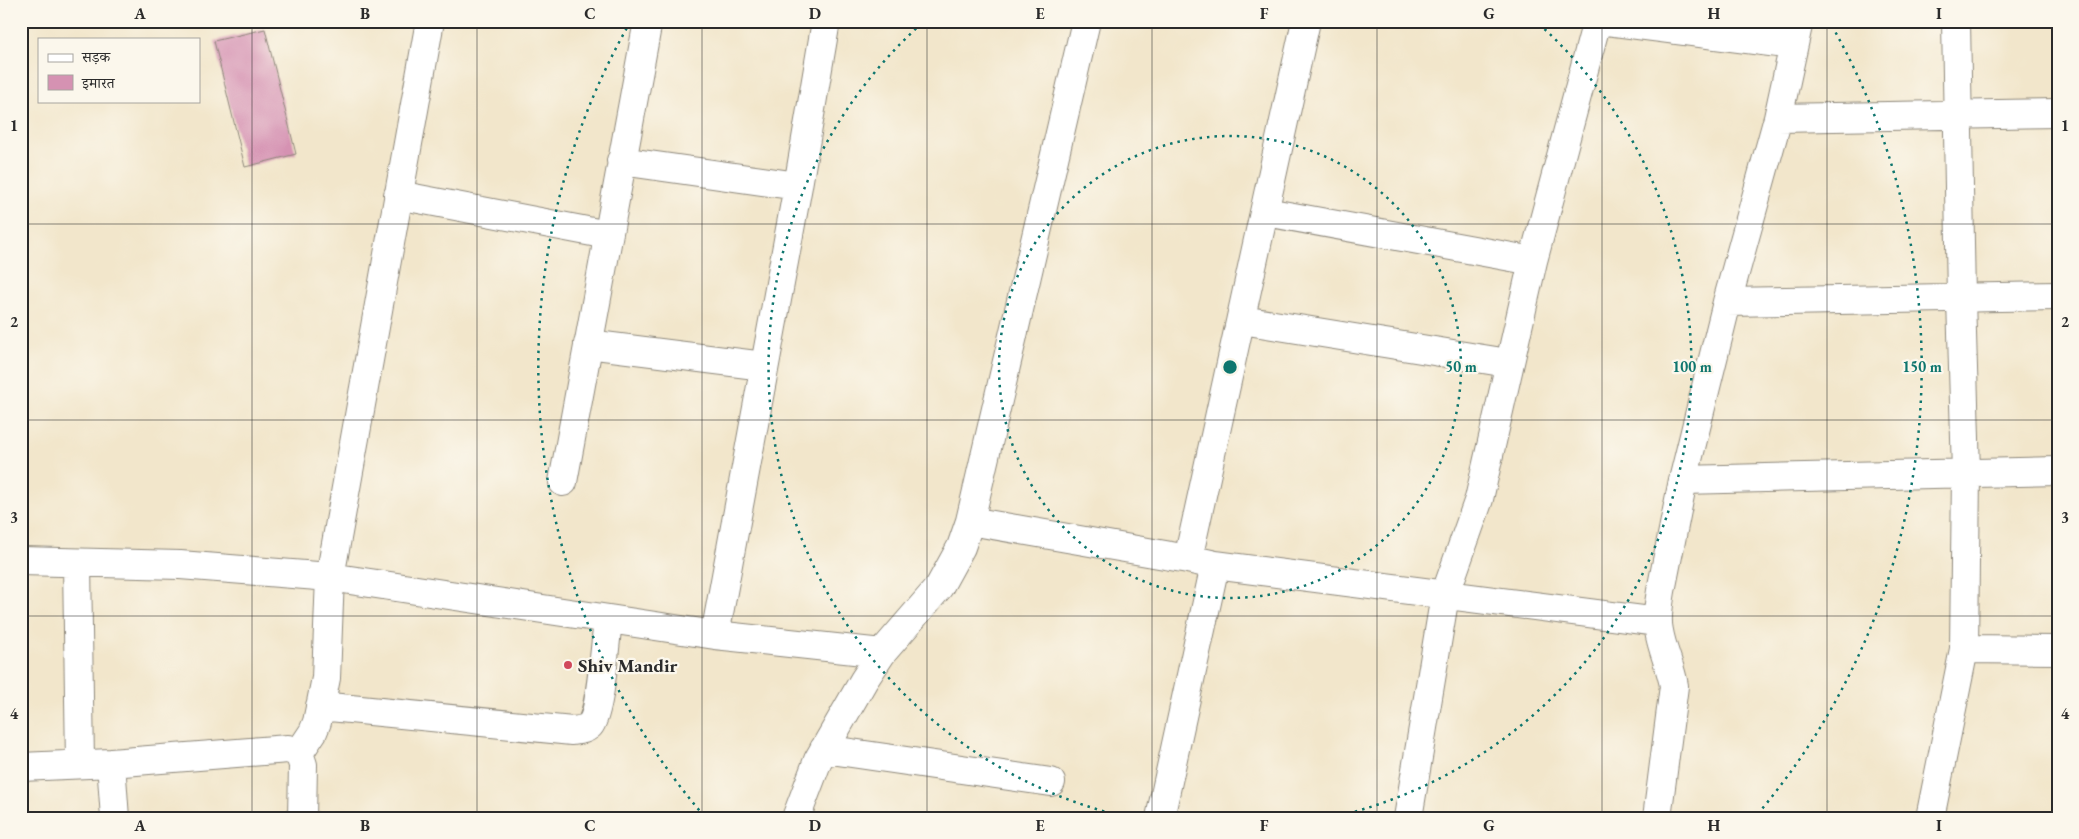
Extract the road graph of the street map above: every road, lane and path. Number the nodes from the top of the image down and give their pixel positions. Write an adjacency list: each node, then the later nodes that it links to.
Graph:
1 (430, 21): 15 (street)
2 (648, 21): 13 (street)
3 (826, 21): 14 (street)
4 (1086, 21): 30 (street)
5 (1306, 21): 16 (street)
6 (1597, 21): 18 (street)
7 (1607, 21): 9 (street)
8 (1956, 21): 11 (street)
9 (1796, 33): 12 (street)
10 (2058, 114): 11 (street)
11 (1958, 115): 12 (street); 20 (street)
12 (1778, 118): 21 (street)
13 (621, 161): 14 (street); 17 (street)
14 (798, 186): 25 (street)
15 (398, 195): 17 (street); 35 (street)
16 (1266, 212): 18 (street); 22 (street)
17 (608, 235): 23 (street)
18 (1533, 260): 24 (street)
19 (2058, 296): 20 (street)
20 (1961, 298): 21 (street); 27 (street)
21 (1728, 302): 28 (street)
22 (1242, 320): 24 (street); 31 (street)
23 (588, 344): 25 (street); 29 (street)
24 (1508, 363): 36 (street)
25 (764, 366): 39 (street)
26 (2058, 471): 27 (street)
27 (1966, 473): 28 (street); 40 (street)
28 (1683, 480): 38 (street)
29 (563, 482)
30 (970, 521): 31 (street); 42 (street)
31 (1188, 559): 34 (street)
32 (21, 561): 33 (street)
33 (77, 563): 35 (street); 47 (street)
34 (1215, 565): 36 (street); 53 (street)
35 (330, 576): 37 (street); 43 (street)
36 (1445, 595): 38 (street); 54 (street)
37 (608, 619): 39 (street); 43 (street)
38 (1658, 622): 55 (street)
39 (715, 635): 42 (street)
40 (1964, 649): 41 (street); 56 (street)
41 (2058, 650)
42 (882, 653): 44 (street)
43 (320, 706): 45 (street)
44 (824, 750): 49 (street); 52 (street)
45 (299, 753): 46 (street); 51 (street)
46 (111, 762): 47 (street); 50 (street)
47 (80, 764): 48 (street)
48 (21, 766)
49 (1051, 782)
50 (115, 818)
51 (302, 818)
52 (796, 818)
53 (1160, 818)
54 (1408, 818)
55 (1657, 818)
56 (1930, 818)

